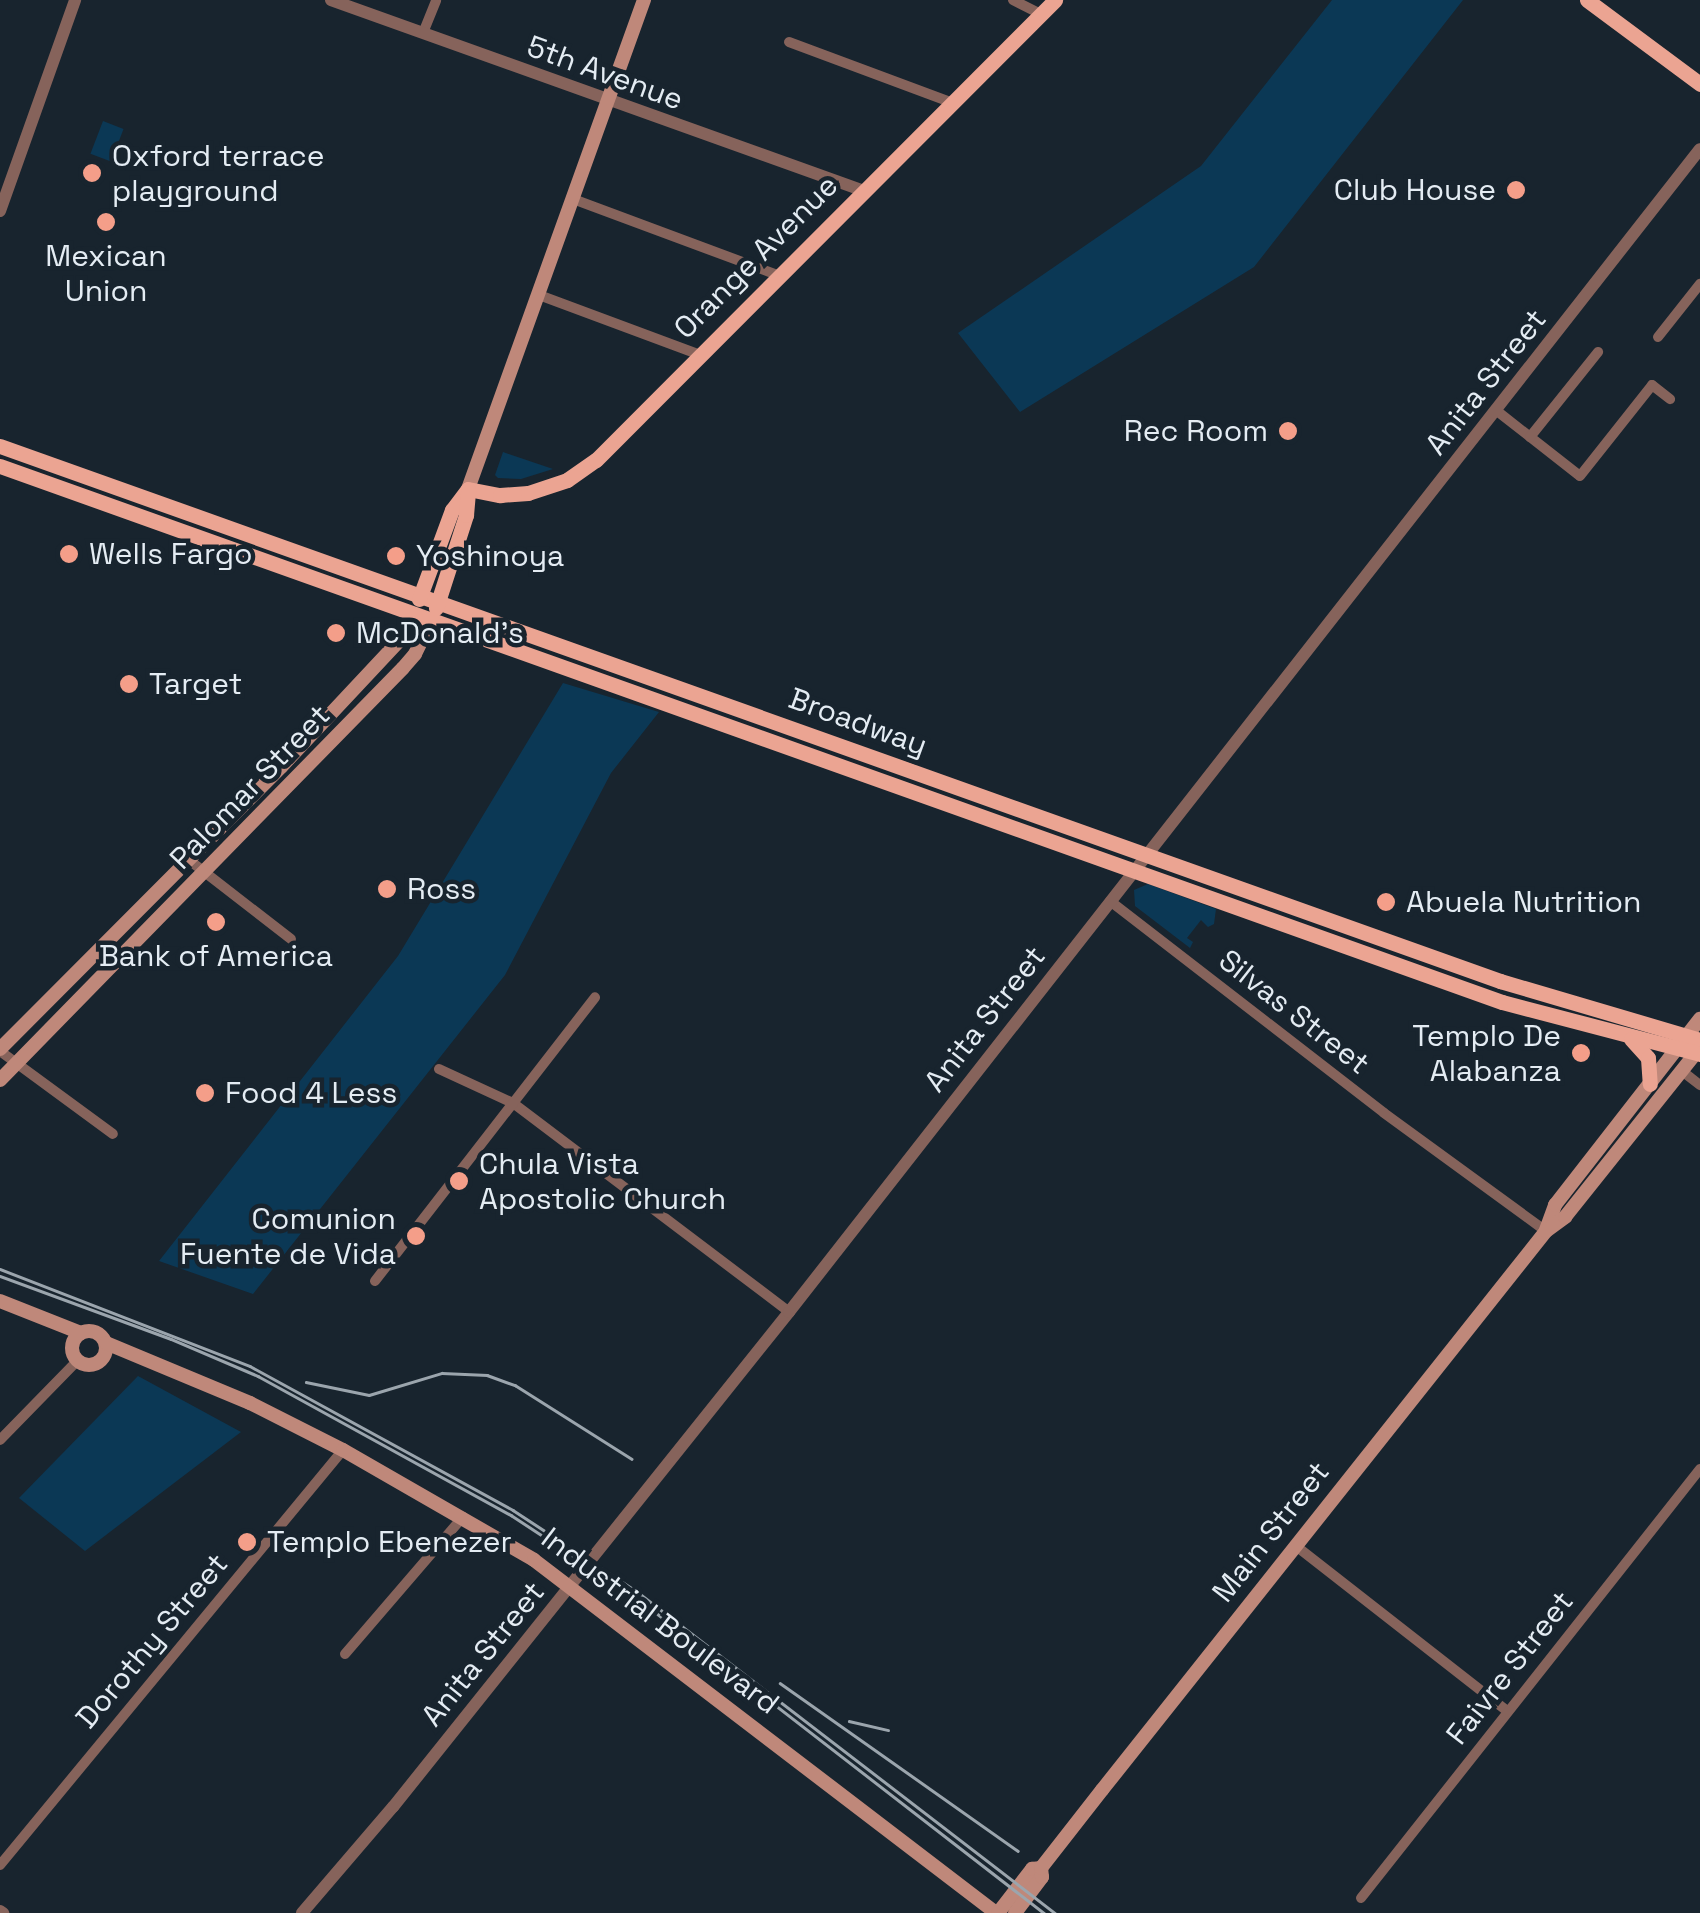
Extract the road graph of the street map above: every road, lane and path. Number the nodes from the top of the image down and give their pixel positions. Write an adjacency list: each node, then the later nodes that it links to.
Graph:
1 (74, 0): 17 (street)
2 (331, 0): 9 (street, 5th Avenue)
3 (436, 0): 9 (street)
4 (644, 0): 12 (main road, Palomar Street)
5 (1014, 0): 8 (street)
6 (1055, 0): 8 (main road, Orange Avenue)
7 (1587, 0): 11 (main road)
8 (1041, 14): 13 (main road, Orange Avenue)
9 (423, 33): 12 (street, 5th Avenue)
10 (789, 42): 13 (street)
11 (1700, 84)
12 (608, 102): 15 (street, 5th Avenue); 16 (main road, Palomar Street)
13 (950, 102): 15 (main road, Orange Avenue)
14 (1700, 148): 25 (street, Anita Street)
15 (861, 190): 18 (main road, Orange Avenue)
16 (573, 199): 18 (street); 20 (main road, Palomar Street)
17 (0, 211)
18 (776, 275): 23 (main road, Orange Avenue)
19 (1700, 284): 21 (street)
20 (539, 295): 23 (street); 29 (main road, Palomar Street)
21 (1658, 337)
22 (1598, 352): 26 (street)
23 (698, 354): 29 (main road, Orange Avenue)
24 (1670, 399): 26 (street)
25 (1496, 411): 26 (street); 42 (street, Anita Street)
26 (1530, 436)
27 (0, 446): 30 (main road, Broadway)
28 (0, 466): 31 (main road, Broadway)
29 (468, 489): 32 (main road, Palomar Street); 33 (main road, Palomar Street)
30 (185, 514): 31 (main road); 32 (main road, Broadway)
31 (180, 531): 34 (main road, Broadway)
32 (421, 594): 33 (main road, Broadway); 34 (main road, Palomar Street)
33 (438, 600): 35 (main road, Palomar Street); 36 (main road, Broadway)
34 (412, 614): 35 (main road, Broadway); 43 (main road, Palomar Street)
35 (432, 621): 37 (main road, Broadway); 45 (main road, Palomar Street)
36 (669, 683): 37 (main road); 38 (main road, Broadway)
37 (621, 689): 39 (main road, Broadway)
38 (716, 700): 39 (main road); 40 (main road, Broadway)
39 (668, 706): 41 (main road, Broadway)
40 (870, 756): 41 (main road); 42 (main road, Broadway)
41 (864, 774): 44 (main road, Broadway)
42 (1146, 855): 44 (street, Anita Street); 47 (main road, Broadway)
43 (189, 860): 45 (street); 54 (main road, Palomar Street)
44 (1135, 869): 46 (street, Anita Street); 49 (main road, Broadway)
45 (206, 873): 48 (street); 55 (main road, Palomar Street)
46 (1110, 901): 63 (street, Silvas Street); 67 (street, Anita Street)
47 (1366, 934): 49 (main road); 53 (main road, Broadway)
48 (292, 939)
49 (1358, 950): 52 (main road, Broadway)
50 (594, 997): 61 (street)
51 (1700, 1019): 53 (main road, Main Street)
52 (1628, 1037): 53 (main road, Broadway); 59 (main road)
53 (1694, 1046): 57 (main road, Main Street); 59 (main road, Main Street)
54 (0, 1050): 55 (street)
55 (16, 1062): 58 (main road, Palomar Street); 62 (street)
56 (440, 1069): 61 (street)
57 (1682, 1071): 60 (street); 63 (main road, Main Street)
58 (0, 1080)
59 (1650, 1084): 63 (main road, Main Street)
60 (1700, 1085)
61 (513, 1103): 64 (street); 67 (street)
62 (113, 1134)
63 (1546, 1231): 77 (main road, Main Street)
64 (375, 1281)
65 (0, 1301): 68 (main road, Industrial Boulevard)
66 (0, 1310): 68 (main road, Industrial Boulevard)
67 (789, 1312): 78 (street, Anita Street)
68 (77, 1339): 69 (main road, Industrial Boulevard); 71 (main road)
69 (106, 1343): 70 (main road); 72 (main road, Industrial Boulevard)
70 (102, 1360): 71 (main road, Industrial Boulevard); 72 (main road, Industrial Boulevard)
71 (78, 1361): 73 (street)
72 (155, 1366): 74 (main road, Industrial Boulevard)
73 (0, 1440)
74 (343, 1450): 76 (main road, Industrial Boulevard); 81 (street, Dorothy Street)
75 (1700, 1469): 80 (street, Faivre Street)
76 (464, 1516): 78 (main road, Industrial Boulevard); 79 (street)
77 (1296, 1546): 80 (street); 82 (main road, Main Street)
78 (570, 1585): 84 (street, Anita Street); 85 (main road, Industrial Boulevard)
79 (345, 1654)
80 (1507, 1711): 83 (street, Faivre Street)
81 (0, 1865)
82 (1041, 1868): 85 (main road, Main Street); 86 (main road, Main Street)
83 (1361, 1898)
84 (302, 1913)
85 (997, 1913)
86 (1015, 1913)

